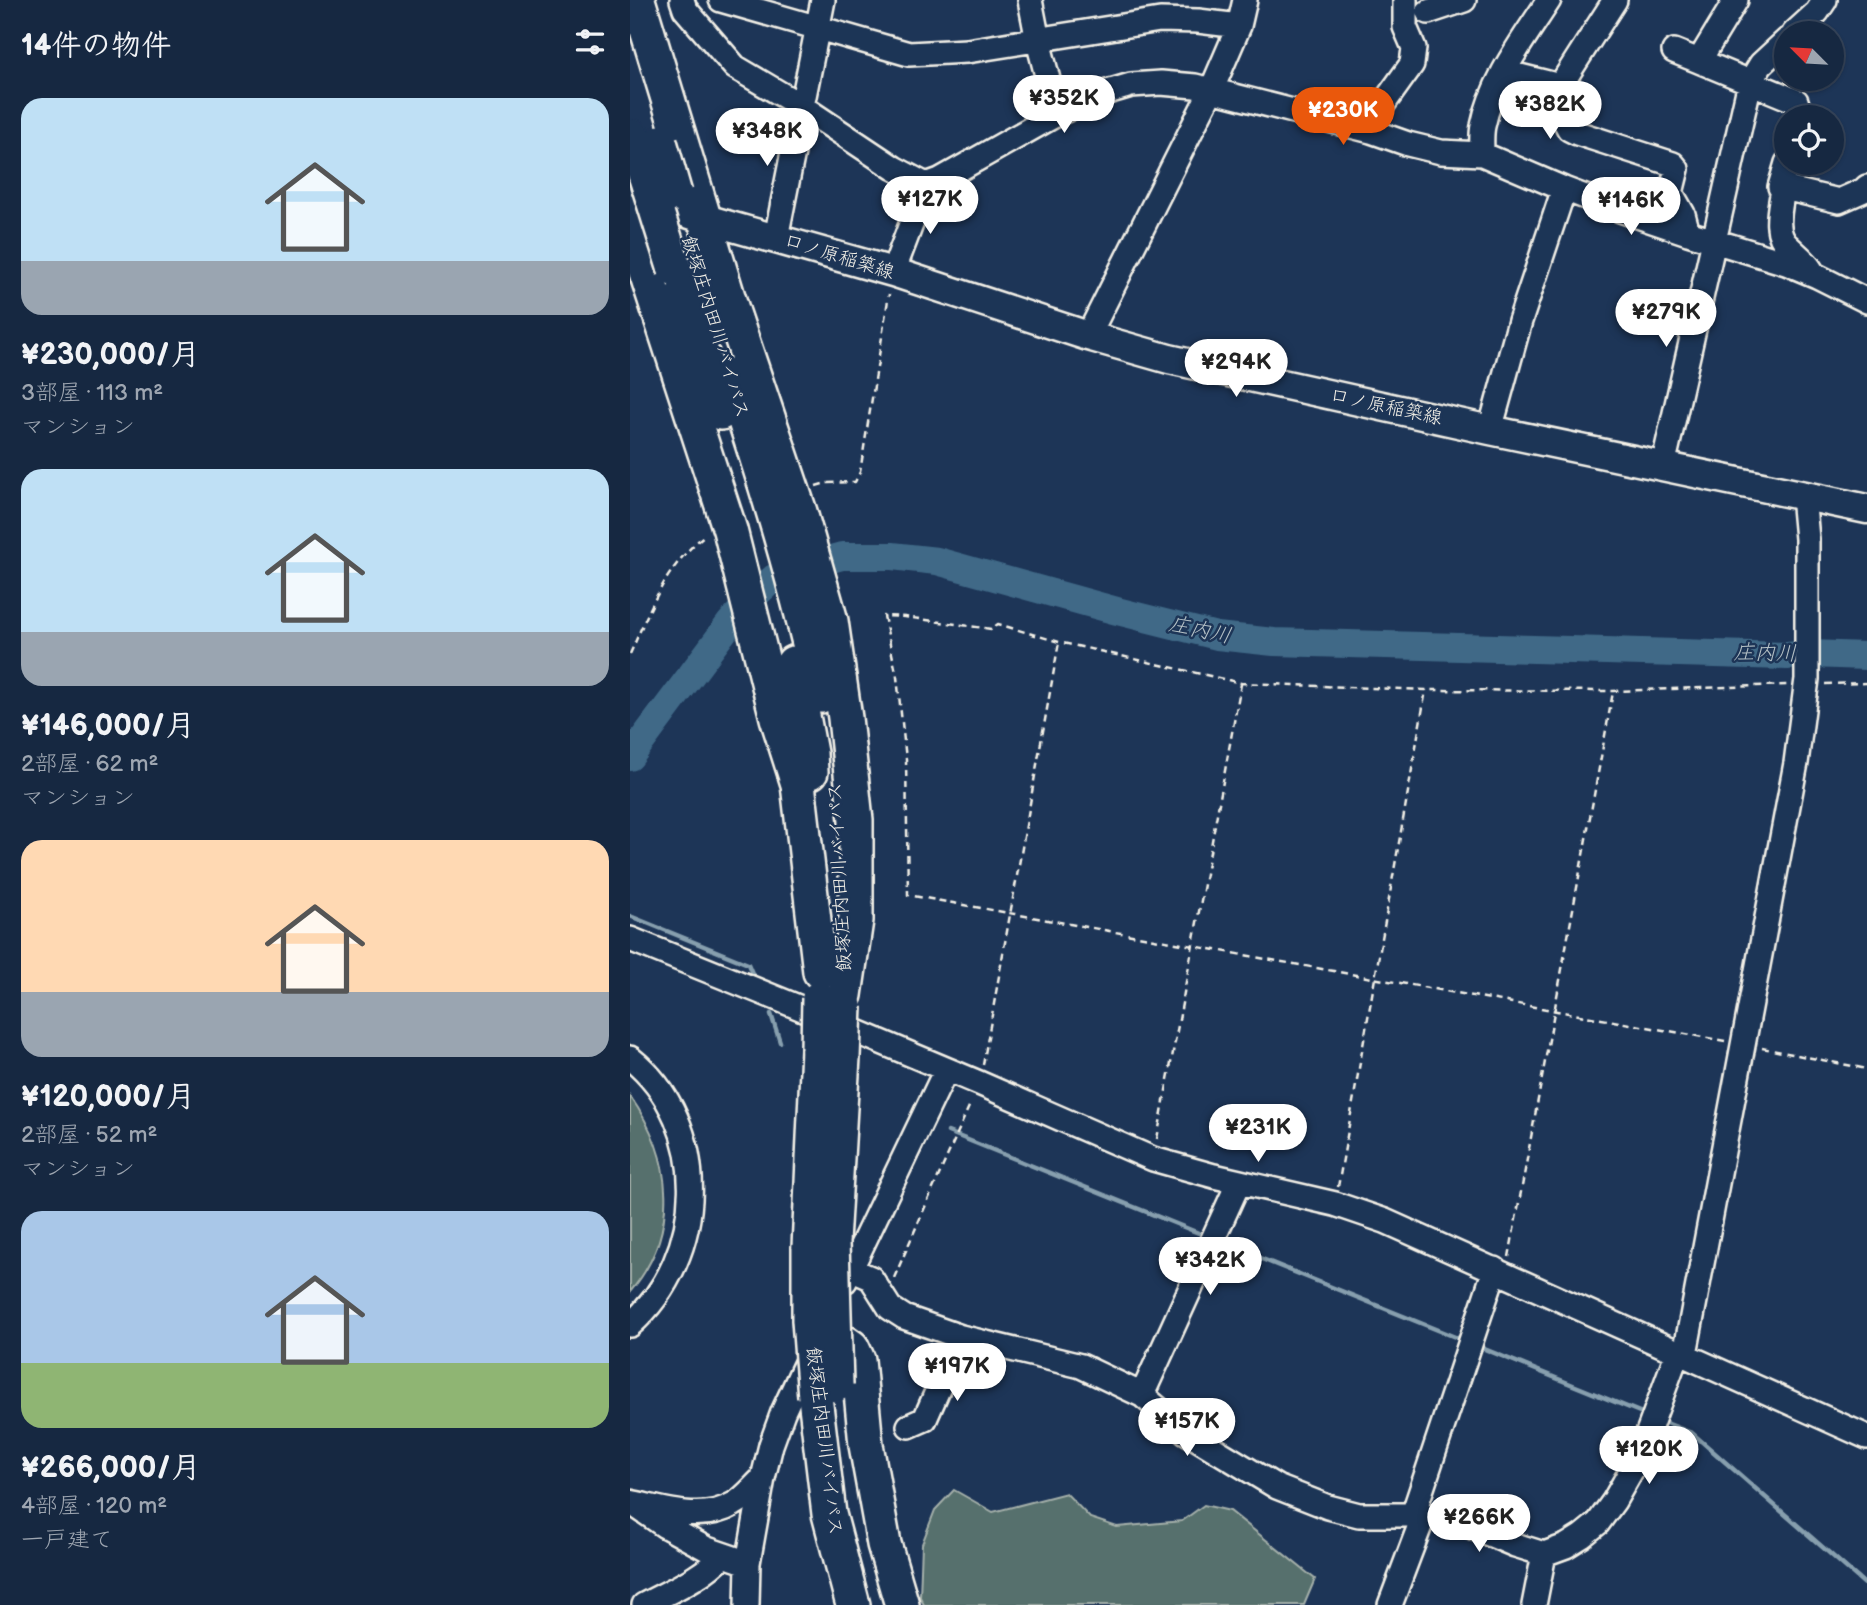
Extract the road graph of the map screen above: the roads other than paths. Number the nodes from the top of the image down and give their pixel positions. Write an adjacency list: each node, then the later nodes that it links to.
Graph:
1 (638, 0): 38 (highway)
2 (682, 0): 27 (street)
3 (721, 0): 16 (street)
4 (823, 0): 16 (street)
5 (1030, 0): 17 (street)
6 (1245, 0): 15 (street)
7 (1405, 0): 29 (street)
8 (1464, 0): 13 (street)
9 (1549, 0): 22 (street)
10 (1615, 0): 24 (street)
11 (1736, 0): 21 (street)
12 (1826, 1): 14 (street)
13 (1428, 12)
14 (1807, 21)
15 (1239, 26): 17 (street); 25 (street)
16 (817, 27): 17 (street); 27 (street)
17 (1038, 41): 28 (street)
18 (630, 48): 30 (highway, 飯塚庄内田川バイパス)
19 (1674, 51): 21 (street)
20 (1774, 52): 23 (street)
21 (1699, 61): 23 (street)
22 (1504, 72): 24 (street); 31 (street)
23 (1750, 82): 26 (street); 42 (street)
24 (1559, 86): 40 (street)
25 (1211, 91): 28 (street); 29 (street); 46 (street)
26 (1797, 105)
27 (801, 106): 33 (street); 41 (street)
28 (1056, 114): 33 (street)
29 (1371, 131): 31 (street)
30 (641, 135): 51 (highway, 飯塚庄内田川バイパス, bridge)
31 (1482, 153): 35 (street)
32 (1784, 175): 34 (street)
33 (926, 185): 43 (street)
34 (1783, 188): 36 (street); 44 (street)
35 (1564, 189): 40 (street); 47 (street)
36 (1866, 189)
37 (630, 194): 38 (main road, 口ノ原稲築線)
38 (705, 219): 41 (main road, 口ノ原稲築線); 51 (highway)
39 (630, 223): 51 (highway)
40 (1688, 233): 42 (street)
41 (776, 238): 43 (main road, 口ノ原稲築線)
42 (1713, 241): 44 (street); 48 (street)
43 (893, 272): 46 (main road, 口ノ原稲築線)
44 (1814, 275): 45 (street)
45 (1867, 301)
46 (1088, 336): 47 (main road, 口ノ原稲築線)
47 (1490, 430): 48 (main road, 口ノ原稲築線)
48 (1663, 466): 49 (main road, 口ノ原稲築線)
49 (1803, 496): 50 (main road, 口ノ原稲築線); 63 (street)
50 (1867, 509)
51 (762, 517): 52 (highway); 52 (highway)
52 (797, 634): 54 (highway, 飯塚庄内田川バイパス); 54 (highway)
53 (630, 939): 56 (street)
54 (832, 993): 58 (highway, 飯塚庄内田川バイパス, bridge)
55 (630, 1058): 60 (street)
56 (946, 1070): 57 (street); 58 (street)
57 (1238, 1182): 59 (street); 65 (street)
58 (831, 1253): 61 (street); 62 (street); 64 (highway, 飯塚庄内田川バイパス, bridge)
59 (1500, 1272): 63 (street); 70 (street)
60 (630, 1325)
61 (823, 1327): 68 (street); 78 (highway)
62 (961, 1337): 65 (street); 66 (street)
63 (1681, 1353): 67 (street); 71 (street)
64 (825, 1391): 76 (highway, 飯塚庄内田川バイパス); 77 (highway, 飯塚庄内田川バイパス)
65 (1142, 1395): 70 (street)
66 (909, 1426)
67 (1867, 1437)
68 (763, 1478): 69 (street); 73 (street)
69 (630, 1502): 72 (street)
70 (1419, 1515): 71 (street); 79 (street)
71 (1544, 1554): 80 (street)
72 (723, 1555): 73 (street); 74 (street)
73 (748, 1563): 75 (street)
74 (644, 1605)
75 (747, 1605)
76 (853, 1605)
77 (878, 1605)
78 (902, 1605)
79 (1390, 1605)
80 (1534, 1605)

